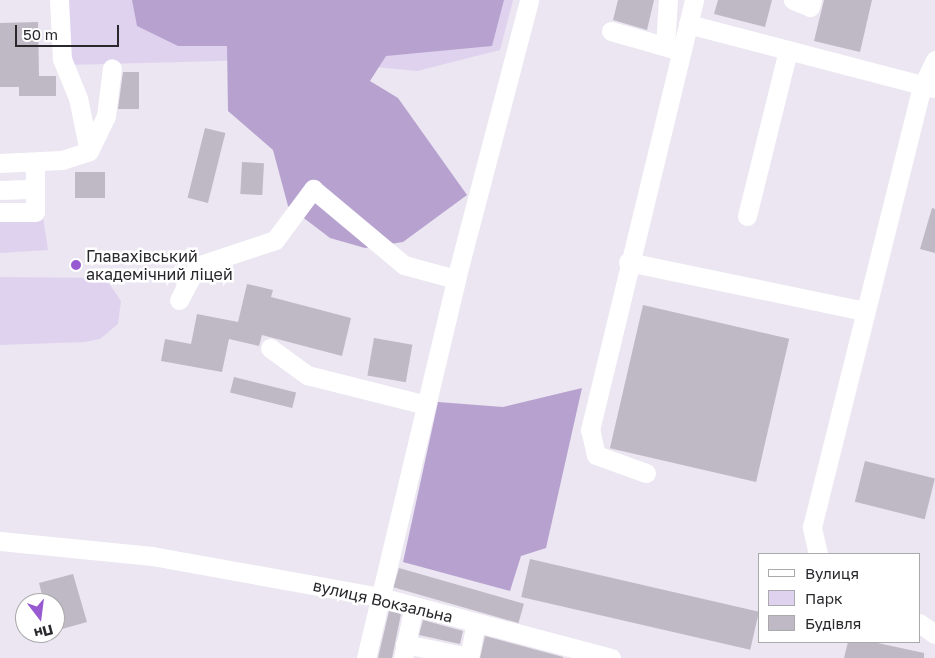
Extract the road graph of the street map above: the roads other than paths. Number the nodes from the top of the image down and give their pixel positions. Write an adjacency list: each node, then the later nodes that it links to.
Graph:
1 (59, 0): 14 (street)
2 (529, 0): 22 (street)
3 (668, 0): 9 (street)
4 (694, 0): 7 (street)
5 (793, 0): 6 (street)
6 (812, 0)
7 (688, 24): 9 (street); 10 (street)
8 (611, 31): 9 (street)
9 (673, 49): 21 (street)
10 (788, 50): 13 (street); 20 (street)
11 (935, 60): 13 (street)
12 (112, 68): 14 (street)
13 (928, 87): 24 (street)
14 (89, 151): 15 (street)
15 (35, 162): 16 (street); 17 (street)
16 (0, 164)
17 (35, 189): 18 (street); 19 (street)
18 (0, 190)
19 (0, 212)
20 (747, 216)
21 (628, 262): 24 (street); 27 (street)
22 (456, 279): 23 (street); 26 (street)
23 (178, 300)
24 (865, 311): 29 (street)
25 (270, 348): 26 (street)
26 (426, 405): 30 (street)
27 (646, 473)
28 (0, 541): 30 (street, вулиця Вокзальна)
29 (818, 553)
30 (380, 597): 31 (street, вулиця Вокзальна); 36 (street)
31 (414, 606): 32 (street, вулиця Вокзальна); 35 (street)
32 (476, 623): 37 (street); 38 (street, вулиця Вокзальна)
33 (920, 624): 34 (street)
34 (935, 634)
35 (404, 651): 37 (street)
36 (366, 658)
37 (469, 658)
38 (611, 658)

